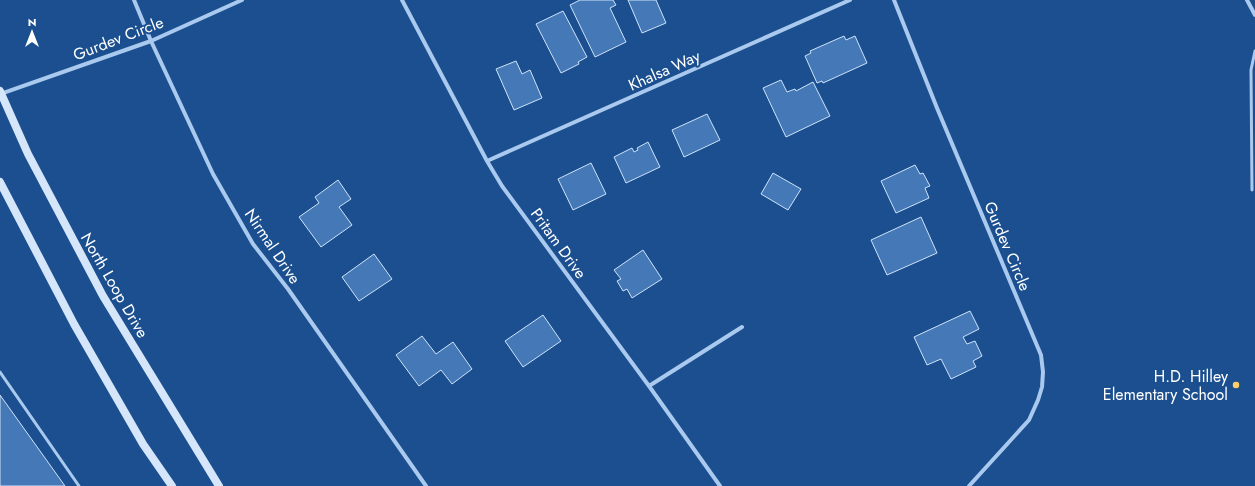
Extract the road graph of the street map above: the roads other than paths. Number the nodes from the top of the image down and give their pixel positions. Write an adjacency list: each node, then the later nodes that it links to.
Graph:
1 (134, 0): 8 (street, Nirmal Drive)
2 (242, 0): 8 (street, Gurdev Circle)
3 (402, 0): 11 (street, Pritam Drive)
4 (850, 0): 11 (street, Khalsa Way)
5 (894, 0): 22 (street, Gurdev Circle)
6 (1247, 0): 7 (street)
7 (1255, 15)
8 (150, 40): 10 (street, Gurdev Circle); 20 (street, Nirmal Drive)
9 (1255, 51): 13 (lane)
10 (0, 93): 19 (main road, North Loop Drive)
11 (487, 161): 16 (street, Pritam Drive)
12 (0, 182): 18 (main road)
13 (1252, 190)
14 (742, 327): 16 (street)
15 (0, 372): 17 (lane)
16 (649, 386): 21 (street, Pritam Drive)
17 (78, 486)
18 (172, 486)
19 (219, 486)
20 (426, 486)
21 (720, 486)
22 (969, 486)

